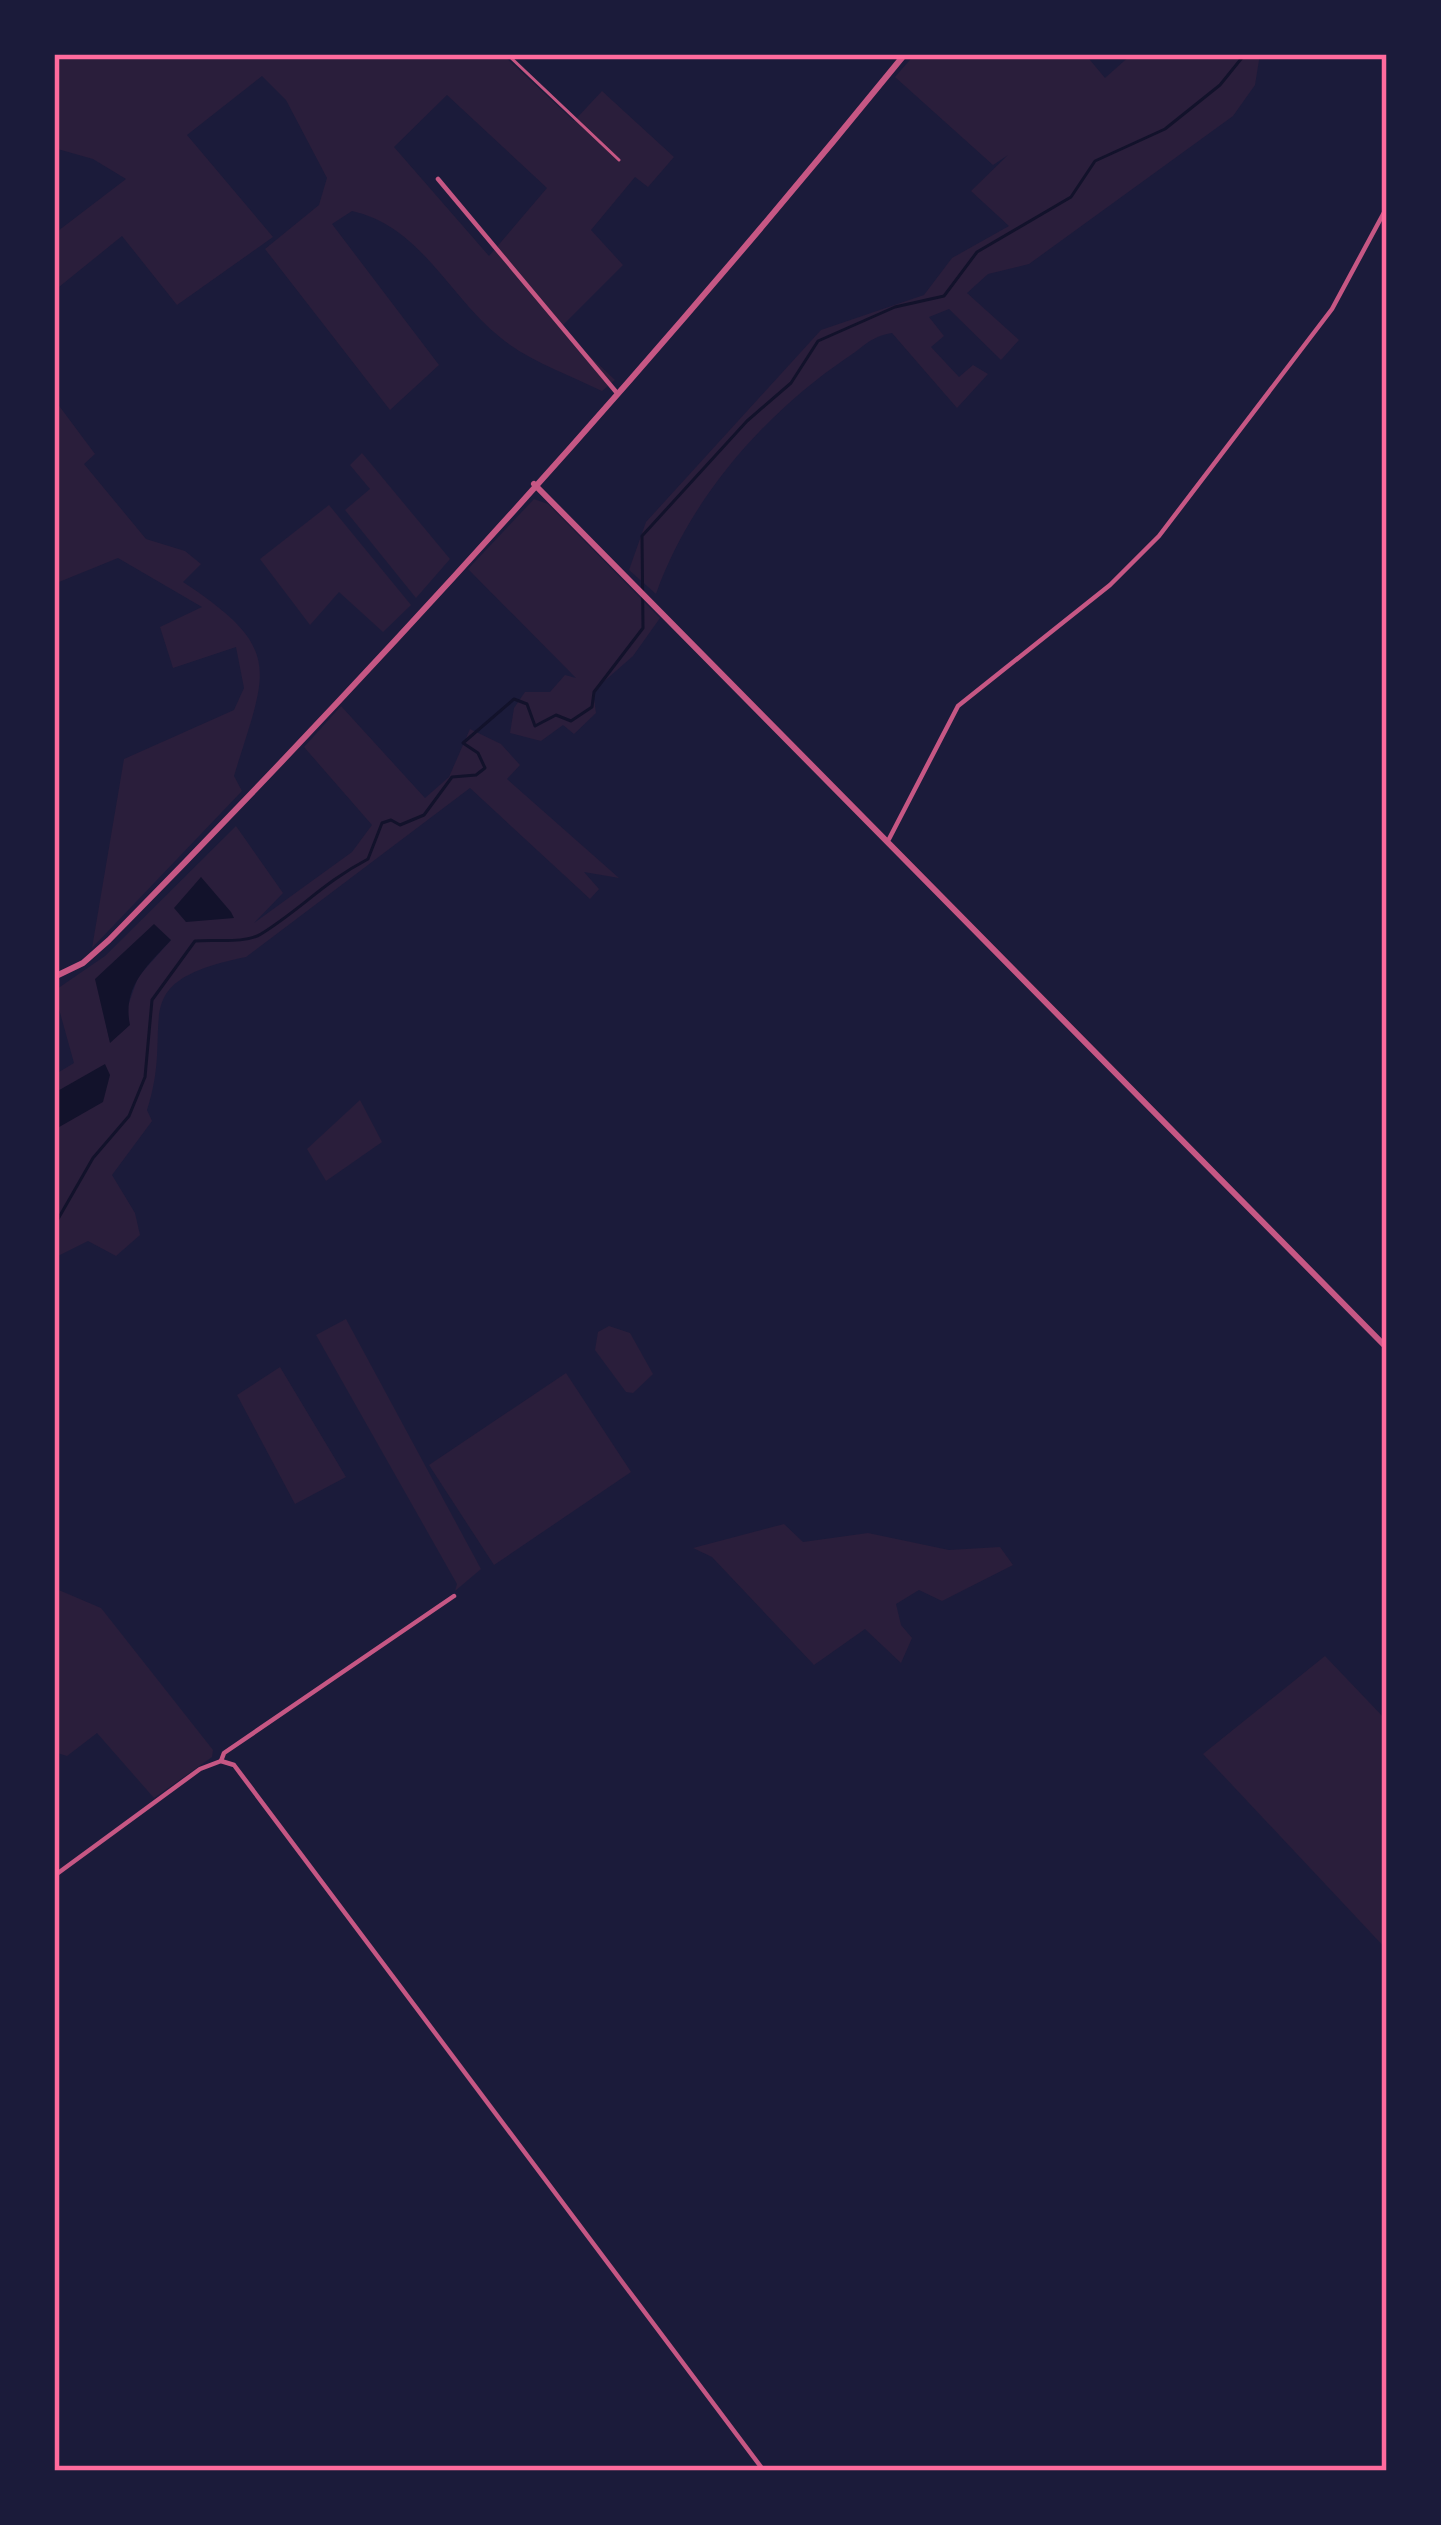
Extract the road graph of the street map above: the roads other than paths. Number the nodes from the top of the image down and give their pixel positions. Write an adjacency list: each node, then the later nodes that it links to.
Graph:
1 (507, 54): 3 (lane)
2 (905, 54): 6 (street)
3 (619, 160)
4 (438, 179): 6 (street)
5 (1387, 207): 8 (street)
6 (617, 393): 7 (street)
7 (534, 484): 8 (street); 9 (street)
8 (889, 839): 10 (street)
9 (54, 977)
10 (1387, 1348)
11 (454, 1596): 12 (street)
12 (221, 1761): 13 (street); 14 (street)
13 (54, 1876)
14 (764, 2471)

